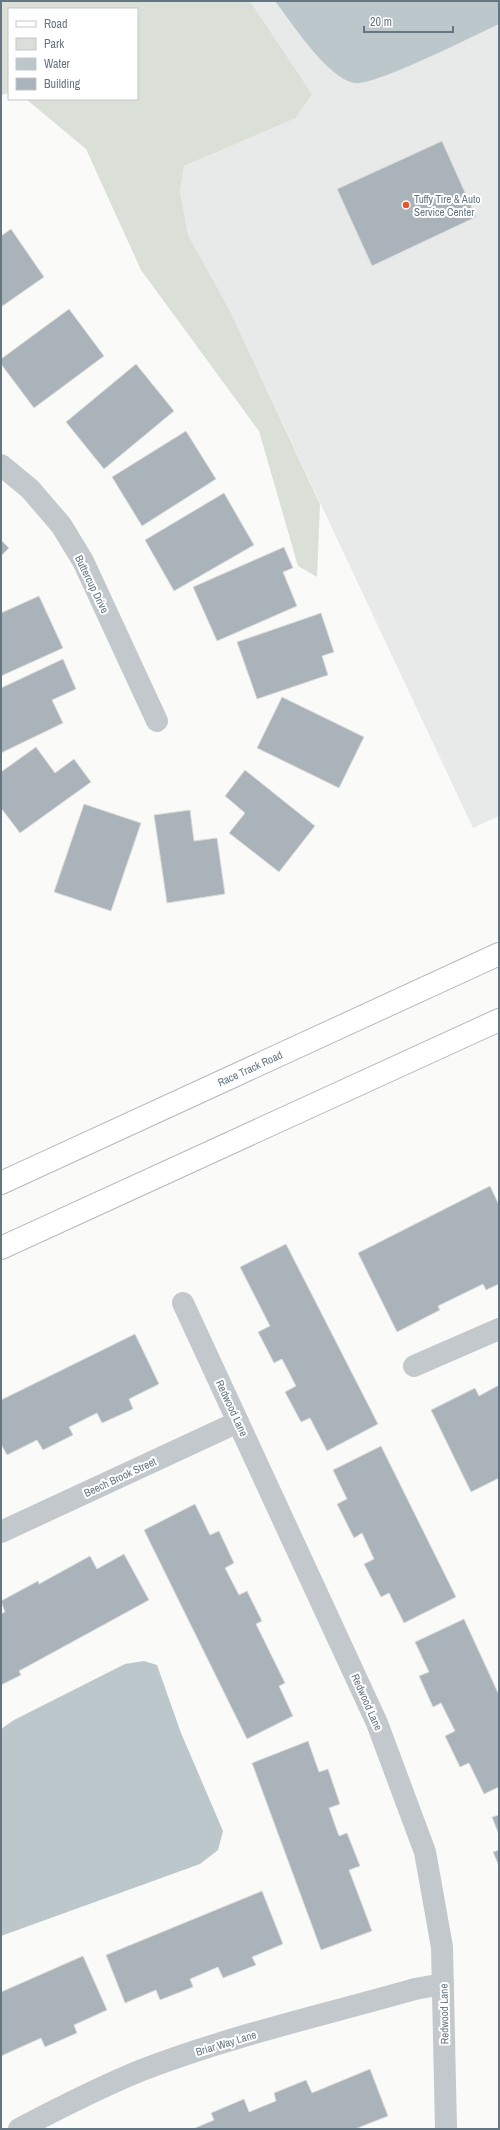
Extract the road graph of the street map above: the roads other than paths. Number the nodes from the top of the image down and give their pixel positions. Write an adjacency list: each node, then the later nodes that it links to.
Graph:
1 (1, 465): 2 (street, Buttercup Drive)
2 (157, 721)
3 (499, 954): 5 (main road, Race Track Road)
4 (499, 1020): 6 (main road)
5 (1, 1182)
6 (1, 1248)
7 (183, 1303): 10 (street, Redwood Lane)
8 (499, 1329): 9 (street)
9 (414, 1366)
10 (238, 1422): 11 (street, Beech Brook Street); 12 (street, Redwood Lane)
11 (1, 1532)
12 (443, 1984): 13 (street, Briar Way Lane); 14 (street, Redwood Lane)
13 (19, 2129)
14 (446, 2129)

